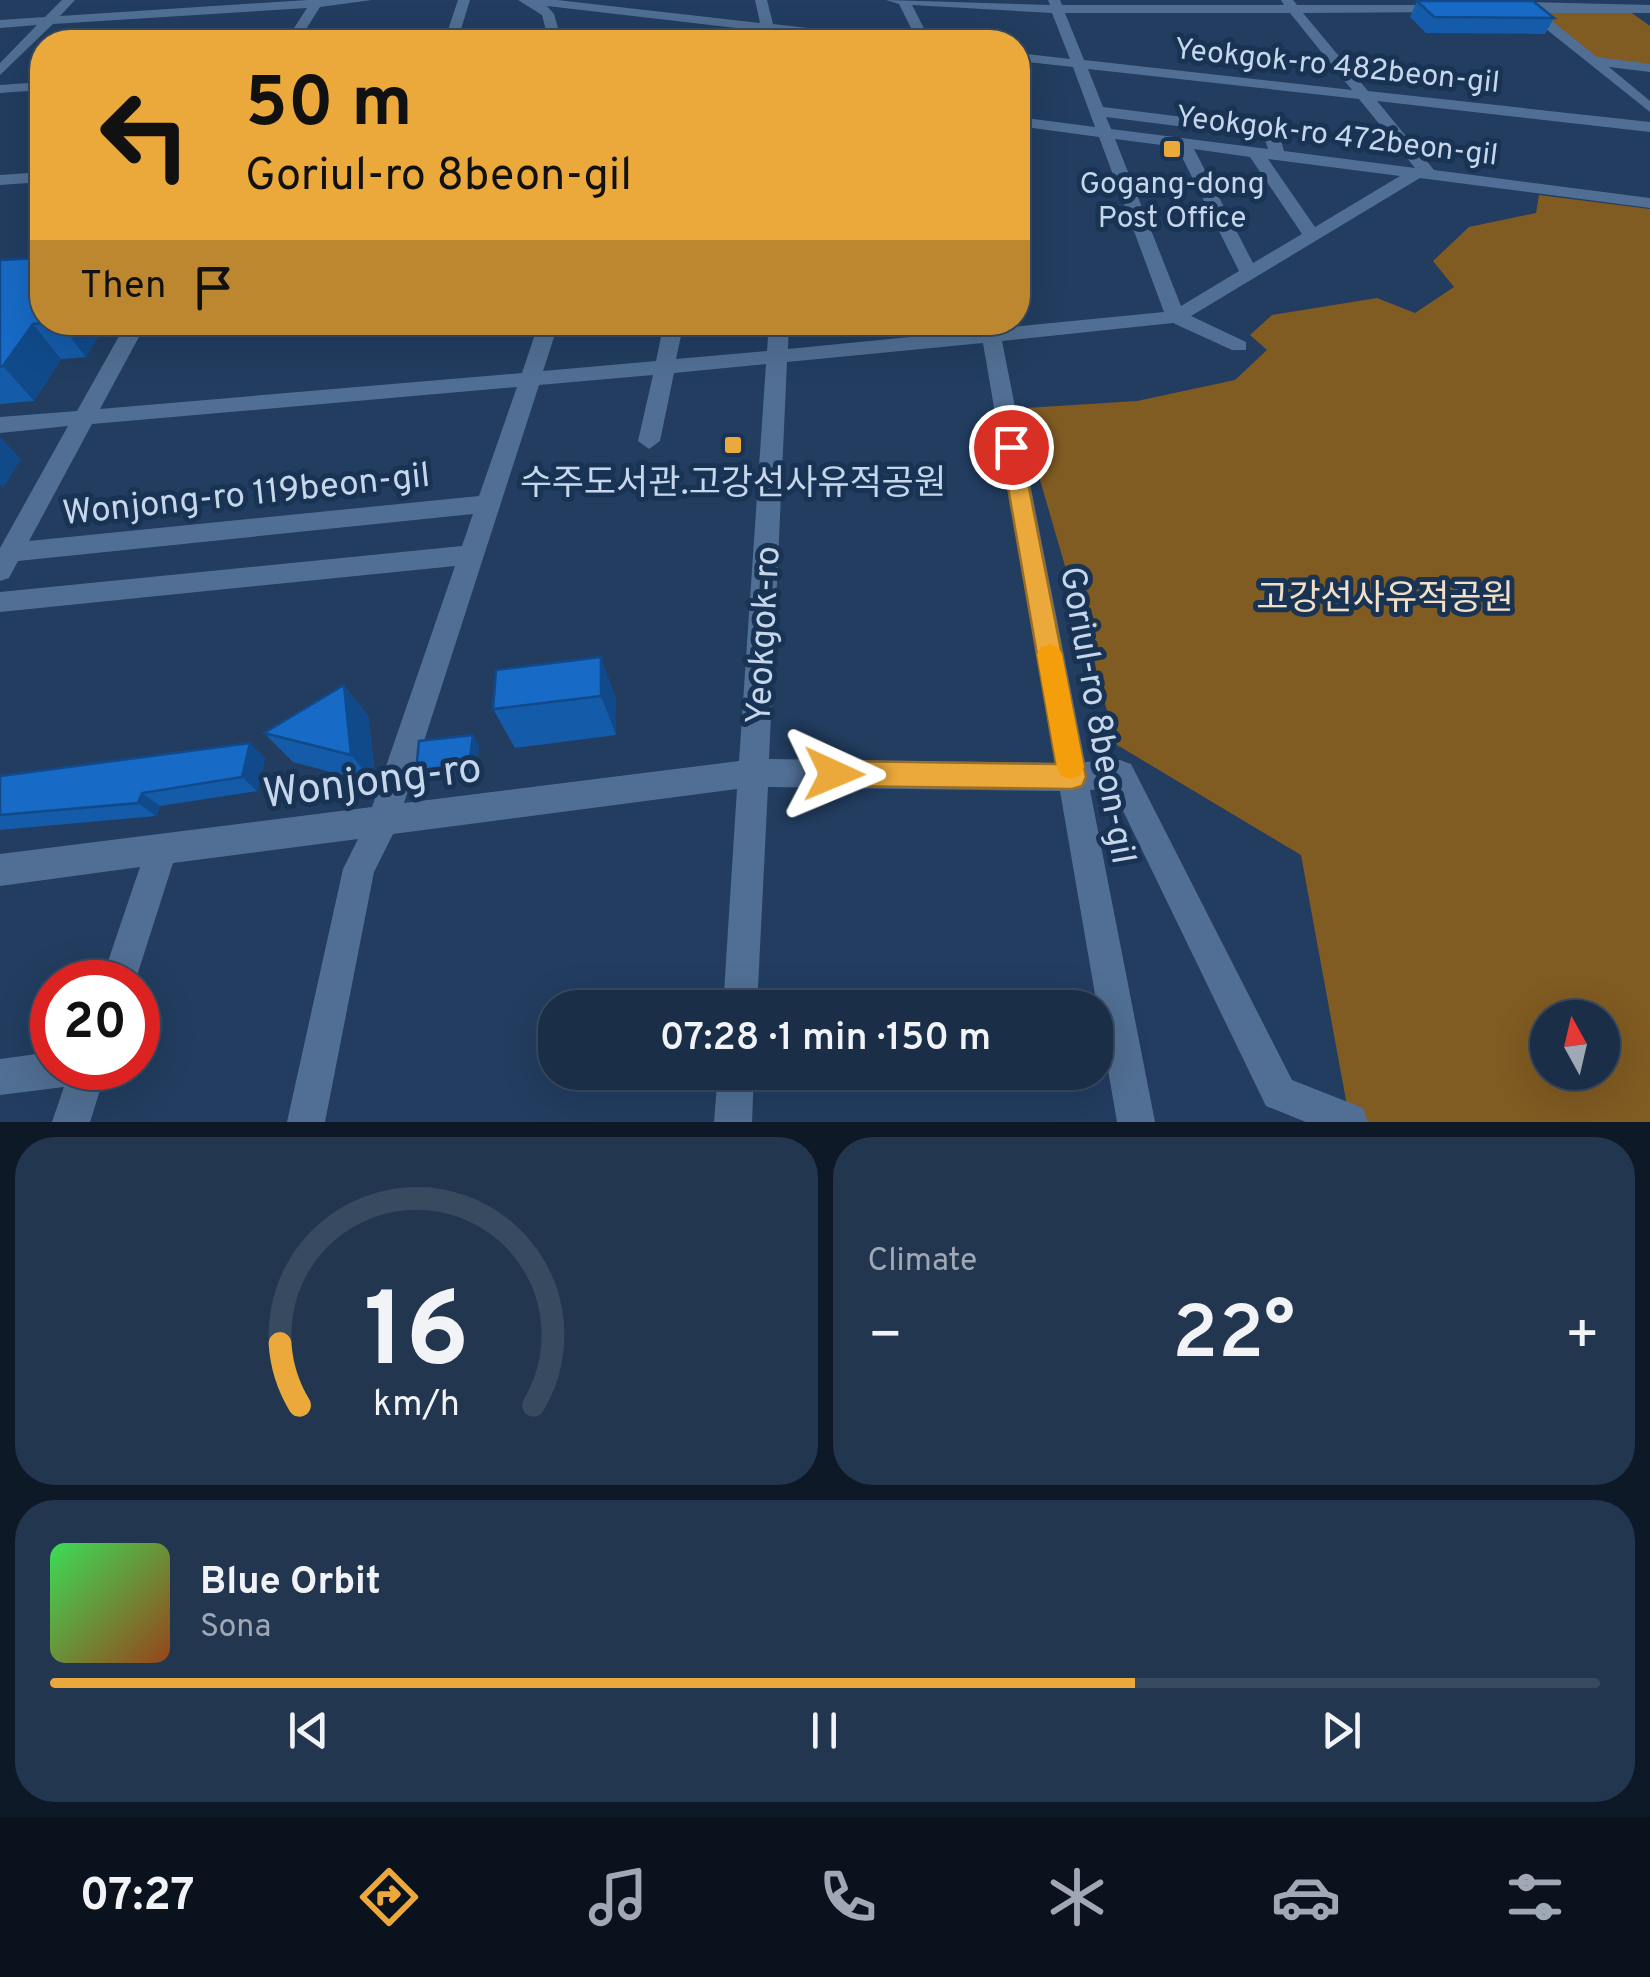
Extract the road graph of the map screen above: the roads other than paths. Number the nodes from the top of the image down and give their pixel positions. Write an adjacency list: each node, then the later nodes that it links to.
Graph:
1 (69, 0): 17 (street)
2 (366, 0): 9 (street)
3 (464, 0): 21 (street)
4 (524, 0): 8 (street)
5 (761, 0): 24 (street)
6 (892, 0): 7 (street)
7 (904, 0): 10 (street); 25 (street)
8 (534, 1): 13 (street); 22 (street)
9 (316, 2): 17 (street); 20 (street)
10 (1056, 4): 11 (street); 29 (street)
11 (1290, 4): 14 (street); 34 (street)
12 (1523, 4): 15 (street); 16 (street); 28 (street)
13 (611, 5): 23 (street)
14 (1470, 9)
15 (1490, 9)
16 (1650, 9)
17 (49, 21): 18 (street); 19 (street)
18 (0, 24)
19 (40, 30)
20 (299, 30)
21 (454, 30)
22 (552, 30)
23 (743, 30)
24 (768, 30)
25 (918, 30)
26 (30, 40): 31 (street)
27 (1030, 58): 29 (street, Yeokgok-ro 482beon-gil)
28 (1592, 61): 30 (street); 35 (street)
29 (1078, 64): 34 (street, Yeokgok-ro 482beon-gil); 36 (street)
30 (1650, 68)
31 (0, 71)
32 (30, 87): 33 (street)
33 (0, 89)
34 (1368, 97): 38 (street, Yeokgok-ro 482beon-gil); 43 (street)
35 (1650, 108)
36 (1098, 111): 39 (street); 42 (street)
37 (1030, 124): 39 (street, Yeokgok-ro 472beon-gil)
38 (1650, 128)
39 (1107, 134): 40 (street, Yeokgok-ro 472beon-gil); 49 (street)
40 (1182, 144): 41 (street, Yeokgok-ro 472beon-gil); 48 (street)
41 (1256, 153): 42 (street, Yeokgok-ro 472beon-gil); 47 (street)
42 (1277, 156): 43 (street, Yeokgok-ro 472beon-gil)
43 (1423, 174): 46 (street, Yeokgok-ro 472beon-gil); 47 (street)
44 (30, 178): 45 (street)
45 (0, 180)
46 (1650, 203)
47 (1312, 236): 48 (street)
48 (1249, 274): 49 (street)
49 (1176, 317): 50 (street); 57 (street)
50 (1030, 327)
51 (131, 335): 61 (street, Wonjong-ro 119beon-gil)
52 (545, 335): 60 (street)
53 (672, 335): 59 (street)
54 (778, 335): 58 (street, Yeokgok-ro)
55 (949, 335): 58 (street)
56 (991, 335): 69 (street, Goriul-ro 8beon-gil)
57 (1240, 346)
58 (777, 356): 59 (street); 68 (street, Yeokgok-ro)
59 (667, 366): 60 (street); 63 (street)
60 (531, 378): 61 (street); 64 (street)
61 (85, 417): 62 (street); 66 (street, Wonjong-ro 119beon-gil)
62 (0, 424)
63 (649, 441)
64 (488, 504): 65 (street); 66 (street, Wonjong-ro 119beon-gil)
65 (471, 555): 67 (street); 70 (street)
66 (5, 561)
67 (0, 602)
68 (754, 773): 69 (street, Wonjong-ro); 70 (street, Wonjong-ro); 74 (street, Yeokgok-ro)
69 (1072, 777): 79 (street, Wonjong-ro); 83 (street, Goriul-ro 8beon-gil)
70 (382, 821): 71 (street, Wonjong-ro); 81 (street)
71 (162, 849): 72 (street, Wonjong-ro); 73 (street)
72 (0, 870)
73 (125, 960)
74 (741, 990)
75 (30, 1073): 76 (street)
76 (0, 1077)
77 (82, 1090): 80 (street)
78 (735, 1090): 82 (street)
79 (1350, 1120)
80 (71, 1122)
81 (306, 1122)
82 (732, 1122)
83 (1136, 1122)

